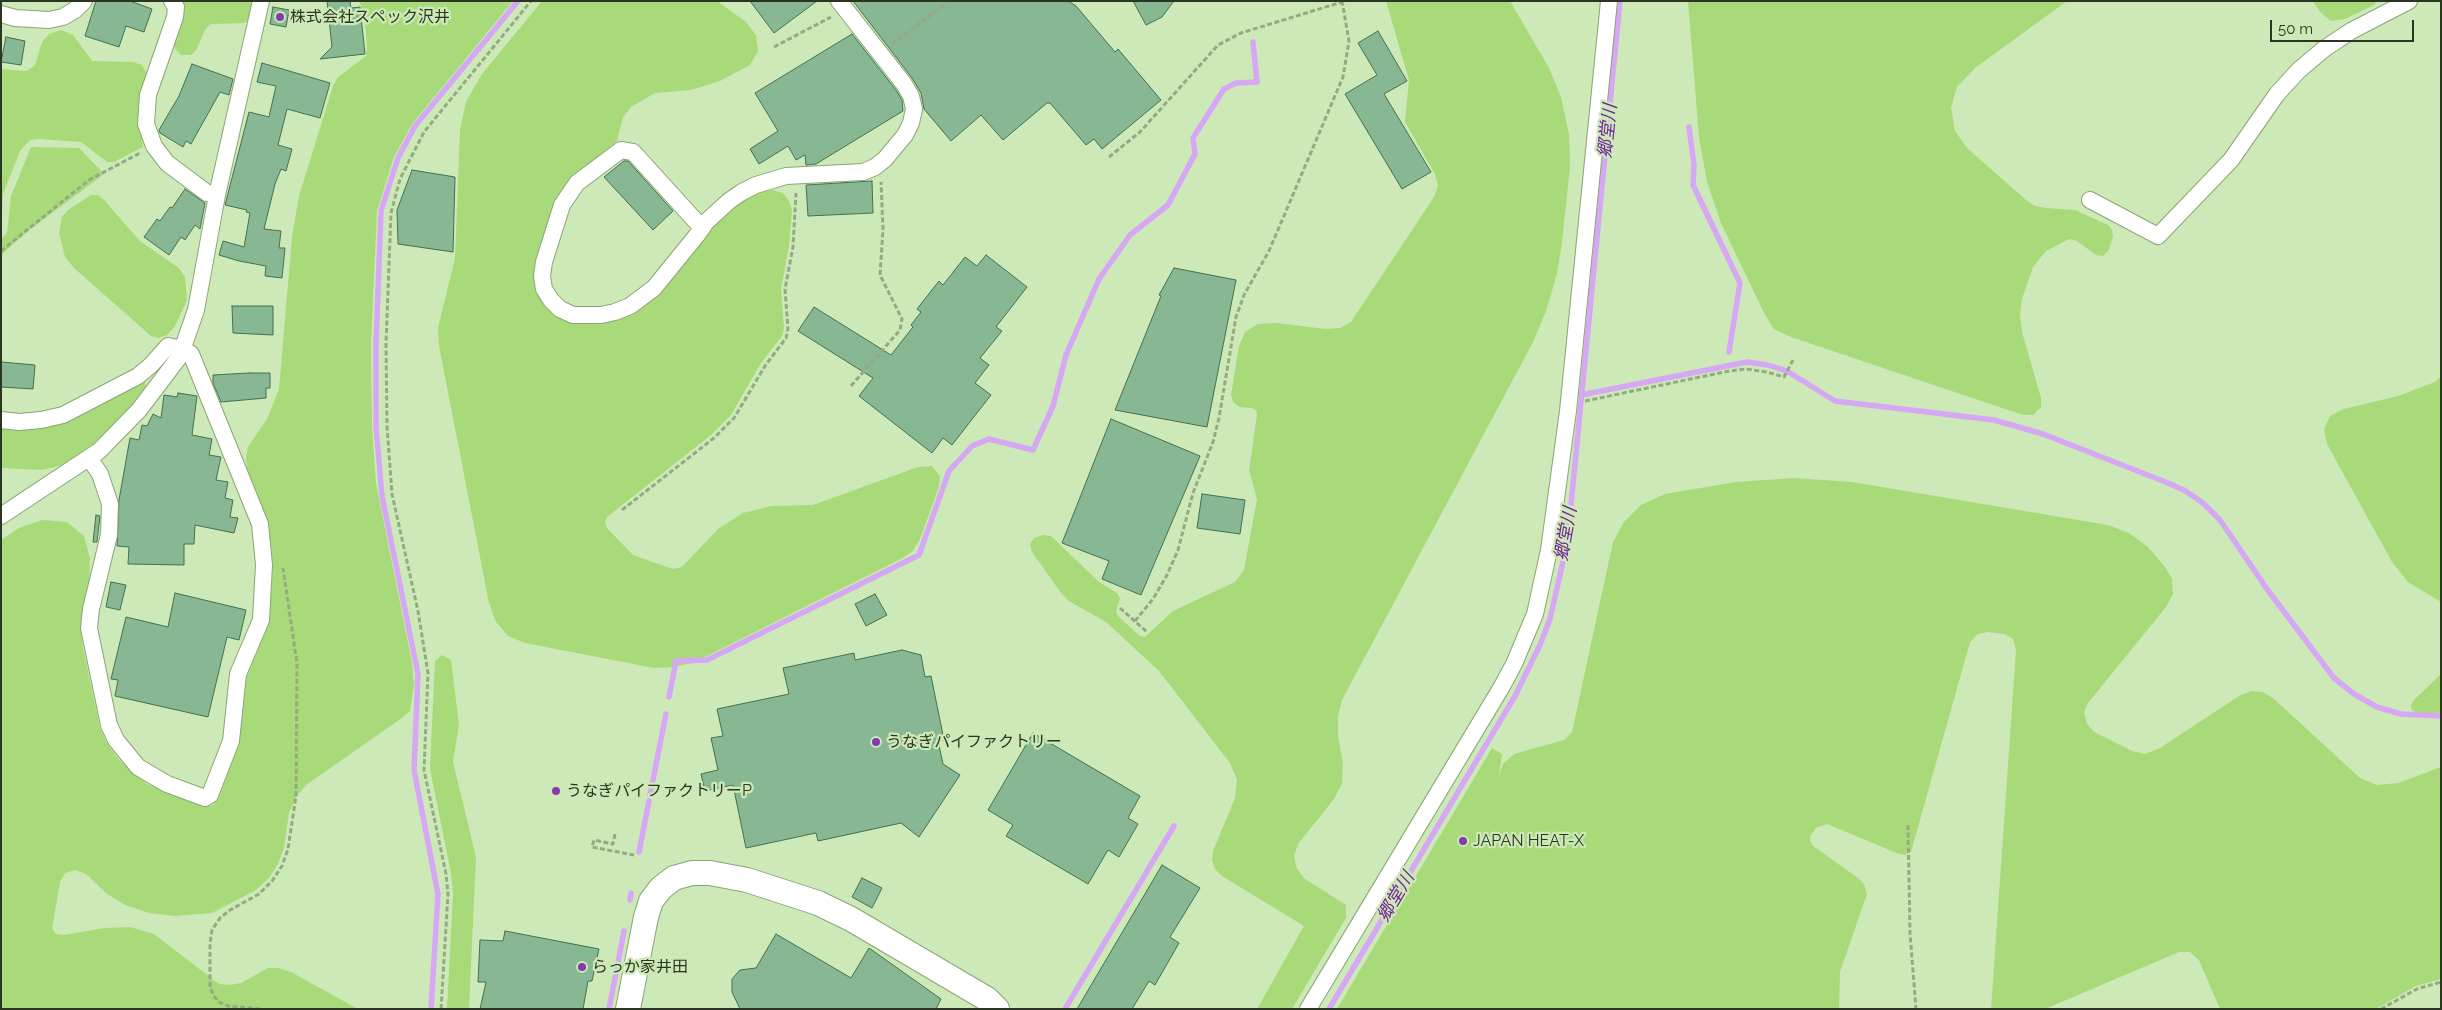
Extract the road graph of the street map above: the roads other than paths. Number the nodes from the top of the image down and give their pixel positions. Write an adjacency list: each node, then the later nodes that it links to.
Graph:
1 (84, 1): 7 (street)
2 (172, 1): 8 (street)
3 (261, 1): 8 (street)
4 (1609, 1): 17 (street)
5 (2409, 1): 9 (street)
6 (842, 5): 10 (street)
7 (1, 14)
8 (217, 195): 11 (street)
9 (2090, 200)
10 (702, 228): 10 (street)
11 (183, 349): 12 (street); 13 (street); 13 (street)
12 (1, 420)
13 (89, 458): 14 (street)
14 (1, 516)
15 (628, 1009): 16 (street)
16 (997, 1009)
17 (1308, 1009)

